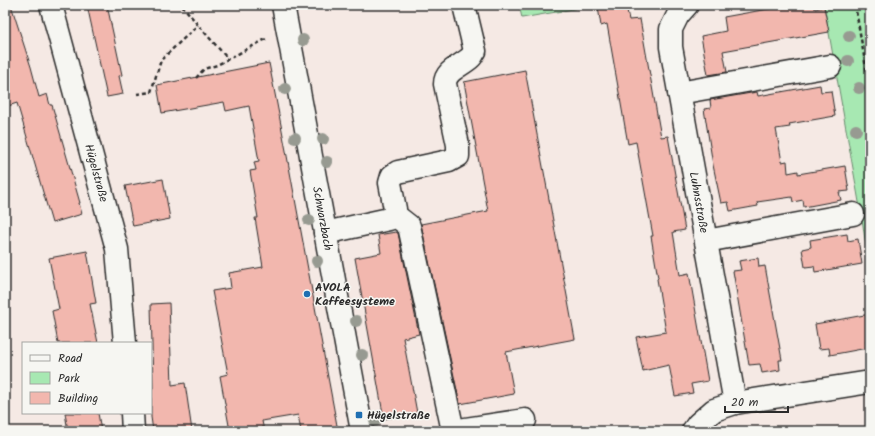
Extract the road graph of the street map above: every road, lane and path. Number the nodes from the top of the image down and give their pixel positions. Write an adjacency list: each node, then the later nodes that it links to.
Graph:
1 (51, 5): 19 (street, Hügelstraße)
2 (182, 5): 7 (path)
3 (283, 5): 17 (street, Schwarzbach)
4 (464, 5): 16 (street)
5 (687, 5): 13 (street, Luhnsstraße)
6 (855, 5): 12 (path)
7 (198, 25): 9 (path); 14 (path)
8 (253, 46): 9 (path)
9 (228, 59): 11 (path)
10 (830, 66): 13 (street)
11 (196, 78)
12 (870, 90)
13 (679, 93): 18 (street, Luhnsstraße)
14 (137, 94)
15 (853, 214): 18 (street)
16 (394, 215): 17 (street); 26 (street)
17 (325, 233): 25 (street, Schwarzbach)
18 (706, 241): 21 (street, Luhnsstraße)
19 (125, 342)
20 (870, 382): 21 (street)
21 (735, 403): 27 (street)
22 (132, 414): 24 (street)
23 (525, 420): 26 (street)
24 (133, 431)
25 (362, 431)
26 (453, 431)
27 (693, 431)

